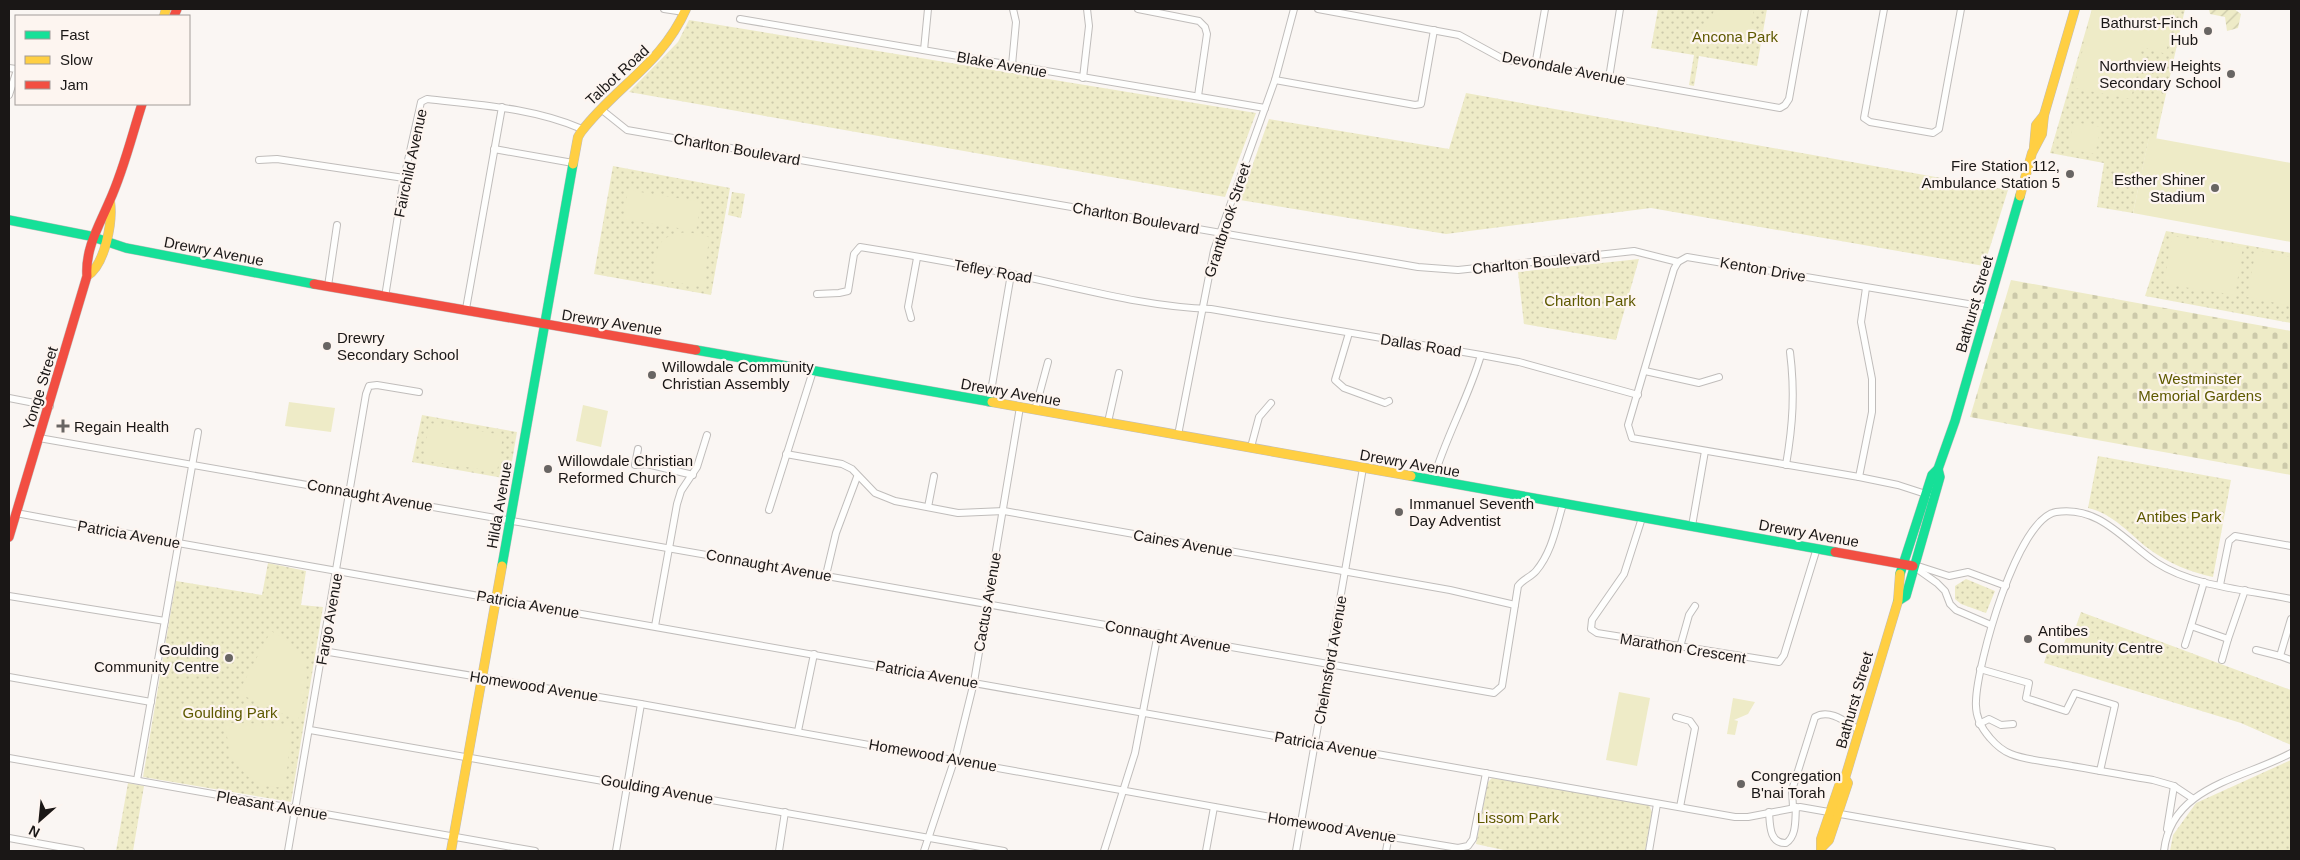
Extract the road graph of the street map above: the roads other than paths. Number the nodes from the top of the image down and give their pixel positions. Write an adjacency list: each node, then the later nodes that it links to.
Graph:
1 (664, 9): 14 (street)
2 (928, 9): 17 (street)
3 (1013, 9): 18 (street)
4 (1086, 9): 21 (street)
5 (1138, 9): 25 (street)
6 (1294, 9): 23 (street, Grantbrook Street)
7 (1318, 9): 16 (street, Devondale Avenue)
8 (1545, 9): 19 (street)
9 (1620, 9): 22 (street)
10 (1804, 9): 22 (street, Devondale Avenue)
11 (1884, 9): 12 (street)
12 (1961, 9)
13 (2076, 9): 49 (street, Bathurst Street)
14 (685, 11): 29 (street, Talbot Road)
15 (740, 19): 17 (street, Blake Avenue)
16 (1434, 30): 19 (street, Devondale Avenue); 23 (street)
17 (924, 50): 18 (street, Blake Avenue)
18 (1012, 65): 21 (street, Blake Avenue)
19 (1535, 66): 22 (street, Devondale Avenue)
20 (15, 74): 24 (street)
21 (1083, 78): 25 (street, Blake Avenue)
22 (1608, 78)
23 (1275, 80): 28 (street, Grantbrook Street)
24 (9, 95)
25 (1198, 96): 28 (street, Blake Avenue)
26 (142, 105): 35 (street, Yonge Street)
27 (502, 107): 30 (street, Fairchild Avenue); 31 (street); 34 (street, Fairchild Avenue)
28 (1264, 108): 38 (street, Grantbrook Street)
29 (602, 110): 30 (street, Talbot Road); 38 (street, Charlton Boulevard)
30 (582, 129): 33 (street, Talbot Road)
31 (494, 148): 33 (street); 51 (street)
32 (259, 160): 34 (street)
33 (573, 162): 53 (street, Hilda Avenue)
34 (404, 178): 48 (street, Fairchild Avenue)
35 (110, 201): 39 (street, Yonge Street); 40 (street, Yonge Street)
36 (9, 220): 39 (street, Drewry Avenue)
37 (337, 224): 45 (street)
38 (1221, 233): 42 (street, Charlton Boulevard); 50 (street, Grantbrook Street)
39 (95, 238): 40 (street, Drewry Avenue); 44 (street, Yonge Street)
40 (106, 241): 44 (street, Yonge Street); 45 (street, Drewry Avenue)
41 (917, 258): 43 (street, Tefley Road); 47 (street, Tefley Road); 52 (street)
42 (1678, 262): 46 (street, Kenton Drive); 59 (street)
43 (1011, 274): 50 (street, Tefley Road); 66 (street)
44 (87, 276): 68 (street, Yonge Street)
45 (328, 286): 48 (street, Drewry Avenue)
46 (1866, 288): 49 (street, Kenton Drive); 87 (street)
47 (817, 294)
48 (385, 297): 51 (street, Drewry Avenue)
49 (1986, 307): 83 (street, Bathurst Street)
50 (1202, 309): 54 (street, Dallas Road); 74 (street, Grantbrook Street)
51 (466, 310): 53 (street, Drewry Avenue)
52 (911, 318)
53 (545, 324): 58 (street, Drewry Avenue); 98 (street, Hilda Avenue)
54 (1349, 333): 56 (street, Dallas Road); 65 (street)
55 (1790, 352): 81 (street)
56 (1481, 355): 63 (street, Dallas Road); 88 (street)
57 (1048, 362): 70 (street)
58 (813, 371): 66 (street, Drewry Avenue); 79 (street)
59 (1645, 371): 61 (street); 63 (street)
60 (1120, 373): 71 (street)
61 (1719, 377)
62 (418, 392): 89 (street, Fargo Avenue)
63 (1638, 395): 78 (street)
64 (9, 398): 68 (street)
65 (1389, 401)
66 (989, 403): 69 (street, Drewry Avenue)
67 (1271, 403): 76 (street)
68 (50, 406): 75 (street, Yonge Street)
69 (1020, 408): 70 (street, Drewry Avenue); 95 (street, Cactus Avenue)
70 (1035, 410): 71 (street, Drewry Avenue)
71 (1108, 422): 74 (street, Drewry Avenue)
72 (198, 432): 80 (street)
73 (706, 435): 84 (street)
74 (1178, 435): 76 (street, Drewry Avenue)
75 (39, 438): 80 (street, Connaught Avenue); 96 (street, Yonge Street)
76 (1251, 447): 82 (street, Drewry Avenue)
77 (638, 450): 84 (street)
78 (1705, 451): 81 (street); 99 (street)
79 (786, 454): 86 (street, Caines Avenue); 94 (street)
80 (192, 464): 89 (street, Connaught Avenue); 101 (street)
81 (1786, 465): 87 (street)
82 (1363, 468): 88 (street, Drewry Avenue); 108 (street, Chelmsford Avenue)
83 (1938, 469): 90 (street, Bathurst Street); 91 (street, Bathurst Street)
84 (693, 475): 103 (street)
85 (934, 476): 93 (street)
86 (857, 477): 93 (street, Caines Avenue); 109 (street)
87 (1859, 477): 90 (street)
88 (1434, 480): 92 (street, Drewry Avenue)
89 (349, 491): 98 (street, Connaught Avenue); 107 (street, Fargo Avenue)
90 (1925, 494): 91 (street); 105 (street, Bathurst Street)
91 (1935, 497): 106 (street, Bathurst Street)
92 (1563, 504): 97 (street, Drewry Avenue); 119 (street)
93 (928, 507): 95 (street, Caines Avenue)
94 (769, 510)
95 (1004, 511): 108 (street, Caines Avenue); 118 (street, Cactus Avenue)
96 (16, 513): 100 (street, Yonge Street); 101 (street, Patricia Avenue)
97 (1642, 518): 99 (street, Drewry Avenue); 129 (street, Marathon Crescent)
98 (510, 519): 103 (street, Connaught Avenue); 115 (street, Hilda Avenue)
99 (1692, 526): 104 (street, Drewry Avenue)
100 (9, 536)
101 (178, 543): 107 (street, Patricia Avenue); 122 (street)
102 (2291, 546): 111 (street)
103 (669, 547): 109 (street, Connaught Avenue); 124 (street)
104 (1816, 548): 105 (street, Drewry Avenue); 129 (street, Marathon Crescent)
105 (1903, 564): 106 (street, Drewry Avenue); 117 (street, Bathurst Street)
106 (1913, 566): 112 (street); 117 (street, Bathurst Street); 123 (street)
107 (337, 571): 115 (street, Patricia Avenue); 131 (street, Fargo Avenue)
108 (1344, 572): 119 (street, Caines Avenue); 136 (street, Chelmsford Avenue)
109 (826, 575): 118 (street, Connaught Avenue)
110 (2204, 582): 111 (street); 112 (street); 125 (street)
111 (2220, 585): 113 (street)
112 (2006, 586): 123 (street)
113 (2245, 590): 116 (street); 127 (street)
114 (9, 596): 122 (street)
115 (496, 599): 124 (street, Patricia Avenue); 139 (street, Hilda Avenue)
116 (2291, 599)
117 (1898, 601): 148 (street, Bathurst Street)
118 (986, 605): 126 (street, Connaught Avenue); 140 (street, Cactus Avenue)
119 (1515, 605): 136 (street, Connaught Avenue)
120 (1695, 606): 129 (street)
121 (2291, 619): 133 (street)
122 (164, 621): 141 (street)
123 (1991, 625): 137 (street)
124 (655, 626): 132 (street, Patricia Avenue)
125 (2191, 626): 127 (street); 128 (street)
126 (1158, 634): 136 (street, Connaught Avenue); 143 (street)
127 (2228, 639): 134 (street)
128 (2185, 645)
129 (1680, 648)
130 (2256, 650): 133 (street)
131 (323, 651): 139 (street, Homewood Avenue); 147 (street, Fargo Avenue)
132 (814, 654): 140 (street, Patricia Avenue); 149 (street)
133 (2280, 656): 135 (street)
134 (2222, 660)
135 (2291, 660)
136 (1329, 664): 150 (street, Chelmsford Avenue)
137 (1980, 669): 145 (street); 155 (street)
138 (9, 677): 141 (street)
139 (481, 677): 142 (street, Homewood Avenue); 152 (street, Hilda Avenue)
140 (974, 682): 143 (street, Patricia Avenue); 154 (street, Cactus Avenue)
141 (151, 702): 157 (street)
142 (641, 704): 149 (street, Homewood Avenue); 158 (street)
143 (1144, 713): 150 (street, Patricia Avenue); 160 (street)
144 (1676, 718): 164 (street)
145 (1980, 724): 146 (street); 155 (street)
146 (2013, 724)
147 (310, 730): 152 (street, Goulding Avenue); 166 (street, Fargo Avenue)
148 (1859, 730): 165 (street); 169 (street, Bathurst Street)
149 (798, 731): 154 (street, Homewood Avenue)
150 (1316, 743): 156 (street, Patricia Avenue); 170 (street, Chelmsford Avenue)
151 (2291, 753): 161 (street)
152 (468, 756): 158 (street, Goulding Avenue); 173 (street, Hilda Avenue)
153 (9, 758): 157 (street, Pleasant Avenue)
154 (954, 759): 160 (street, Homewood Avenue); 175 (street, Cactus Avenue)
155 (2100, 771): 159 (street)
156 (1486, 773): 162 (street, Patricia Avenue); 171 (street, Homewood Avenue)
157 (137, 780): 166 (street, Pleasant Avenue)
158 (628, 784): 167 (street, Goulding Avenue); 182 (street)
159 (2174, 786): 161 (street); 172 (street)
160 (1124, 790): 163 (street, Homewood Avenue); 186 (street)
161 (2192, 798): 172 (street)
162 (1657, 804): 164 (street, Patricia Avenue); 190 (street)
163 (1214, 807): 170 (street, Homewood Avenue); 187 (street)
164 (1680, 807): 168 (street, Patricia Avenue)
165 (1794, 807): 168 (street, Patricia Avenue); 168 (street); 169 (street, Patricia Avenue)
166 (295, 809): 173 (street, Pleasant Avenue); 179 (street, Fargo Avenue)
167 (785, 812): 175 (street, Goulding Avenue); 183 (street)
168 (1769, 812)
169 (1834, 813): 176 (street, Patricia Avenue); 177 (street, Bathurst Street)
170 (1301, 822): 171 (street, Homewood Avenue); 188 (street, Chelmsford Avenue)
171 (1388, 835): 189 (street)
172 (2166, 836): 192 (street)
173 (454, 837): 180 (street, Hilda Avenue); 181 (street, Pleasant Avenue)
174 (9, 838): 178 (street)
175 (928, 838): 184 (street, Cactus Avenue); 185 (street, Goulding Avenue)
176 (2016, 848): 191 (street, Patricia Avenue)
177 (1821, 849)
178 (81, 851)
179 (288, 851)
180 (451, 851)
181 (535, 851)
182 (616, 851)
183 (779, 851)
184 (924, 851)
185 (1004, 851)
186 (1104, 851)
187 (1206, 851)
188 (1296, 851)
189 (1386, 851)
190 (1648, 851)
191 (2052, 851)
192 (2164, 851)

